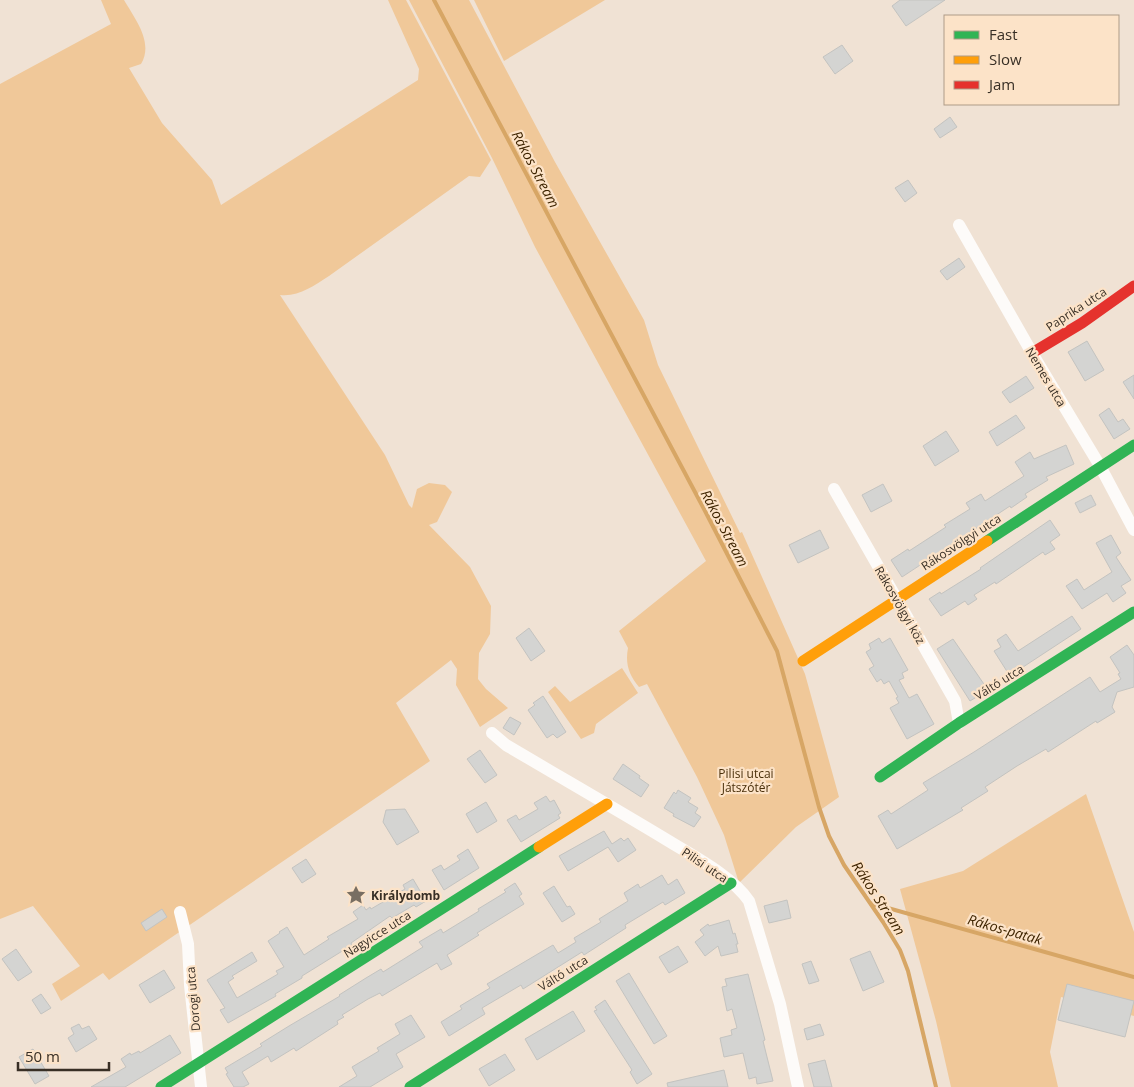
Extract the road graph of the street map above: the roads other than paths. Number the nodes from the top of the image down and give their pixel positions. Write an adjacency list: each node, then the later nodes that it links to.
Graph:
1 (959, 225): 3 (street, Nemes utca)
2 (1134, 286): 3 (street, Paprika utca)
3 (1032, 353): 5 (street, Nemes utca)
4 (1134, 445): 5 (street, Rákosvölgyi utca)
5 (1100, 466): 7 (street, Nemes utca); 8 (street, Rákosvölgyi utca)
6 (834, 489): 8 (street, Rákosvölgyi köz)
7 (1134, 530)
8 (897, 600): 10 (street, Rákosvölgyi utca); 11 (street, Rákosvölgyi köz)
9 (1134, 612): 11 (street, Váltó utca)
10 (802, 661)
11 (959, 723): 13 (street, Váltó utca)
12 (492, 733): 14 (street, Pilisi utca)
13 (880, 777)
14 (608, 804): 15 (street, Pilisi utca); 17 (street, Nagyicce utca)
15 (731, 883): 20 (street, Váltó utca); 21 (street, Pilisi utca)
16 (180, 912): 17 (street, Dorogi utca)
17 (199, 1064): 18 (street, Nagyicce utca); 19 (street, Dorogi utca)
18 (161, 1087)
19 (201, 1087)
20 (410, 1087)
21 (798, 1087)

